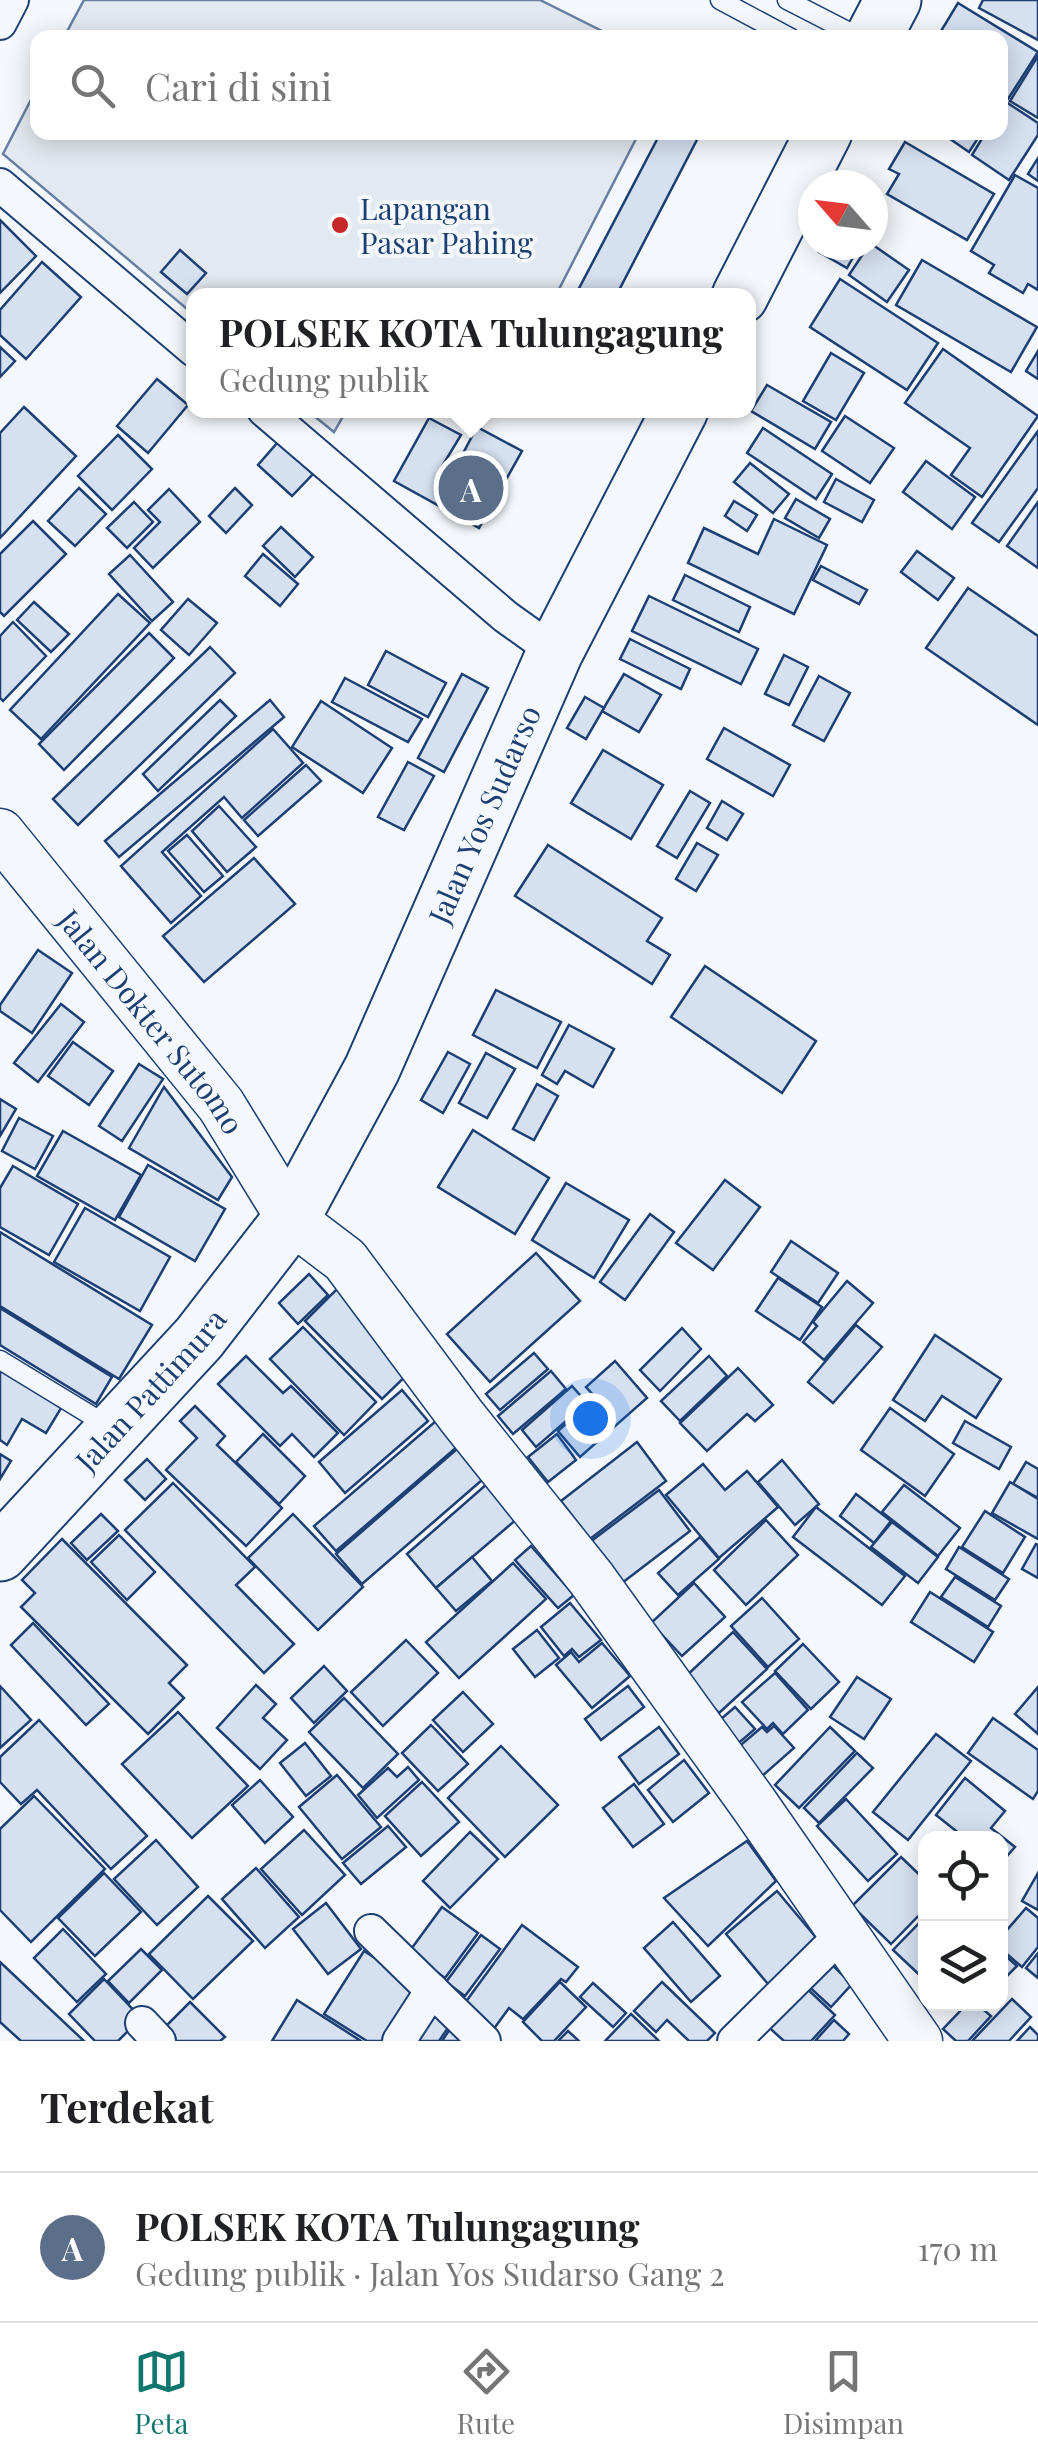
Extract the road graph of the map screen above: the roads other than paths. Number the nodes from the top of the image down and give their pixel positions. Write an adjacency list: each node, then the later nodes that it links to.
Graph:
1 (12, 0): 5 (street)
2 (720, 0): 6 (lane)
3 (788, 0): 7 (lane)
4 (893, 0): 8 (highway)
5 (0, 23)
6 (776, 30)
7 (845, 30)
8 (877, 30)
9 (820, 140): 11 (highway)
10 (0, 185): 12 (street)
11 (744, 288)
12 (186, 343)
13 (273, 418): 15 (street)
14 (676, 418): 15 (highway, Jalan Yos Sudarso)
15 (555, 652): 17 (highway, Jalan Yos Sudarso)
16 (0, 833): 17 (street, Jalan Dokter Sutomo)
17 (291, 1219): 19 (highway, Jalan Pattimura); 22 (street)
18 (0, 1360): 19 (lane)
19 (114, 1430): 20 (highway, Jalan Pattimura)
20 (0, 1553)
21 (372, 1931): 23 (street)
22 (844, 1932): 26 (street); 27 (street)
23 (432, 1990): 24 (street); 25 (street)
24 (399, 2041)
25 (484, 2041)
26 (734, 2041)
27 (918, 2041)

